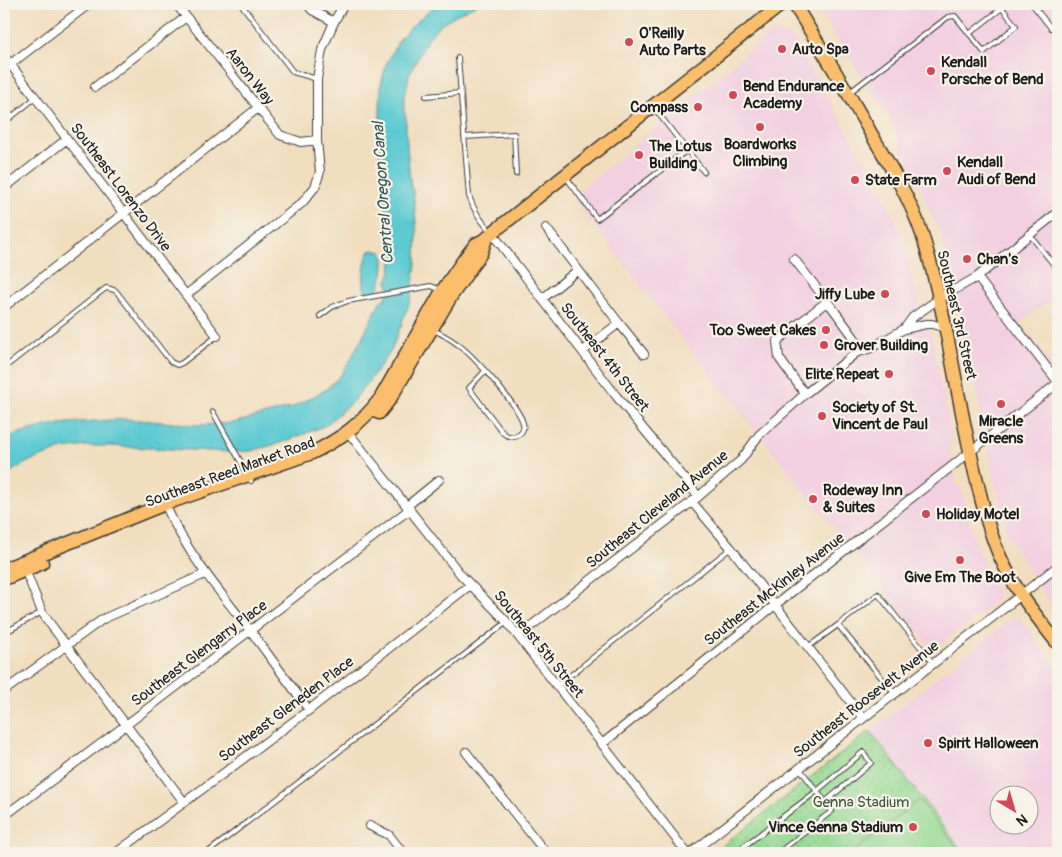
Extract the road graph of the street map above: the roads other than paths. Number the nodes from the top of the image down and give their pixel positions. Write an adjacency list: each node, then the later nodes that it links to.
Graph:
1 (89, 4): 17 (street)
2 (176, 4): 11 (street, Aaron Way)
3 (241, 4): 19 (lane)
4 (307, 4): 12 (street)
5 (344, 4): 12 (street)
6 (782, 4): 25 (main road, Southeast Reed Market Road)
7 (794, 4): 22 (main road, Southeast 3rd Street)
8 (1007, 4): 10 (lane)
9 (1032, 4): 13 (lane)
10 (1002, 8): 14 (lane); 14 (lane)
11 (186, 17): 20 (street); 26 (street, Aaron Way)
12 (334, 22): 19 (street)
13 (1051, 28)
14 (970, 34): 22 (lane)
15 (4, 56): 17 (street, Southeast Lorenzo Drive)
16 (458, 58): 21 (lane)
17 (11, 64): 18 (street); 24 (street, Southeast Lorenzo Drive)
18 (4, 70)
19 (317, 79): 30 (street)
20 (95, 87)
21 (460, 93): 23 (lane); 28 (lane)
22 (848, 93): 48 (main road, Southeast 3rd Street)
23 (426, 96)
24 (36, 98): 27 (lane); 29 (street, Southeast Lorenzo Drive)
25 (653, 106): 31 (lane); 34 (main road, Southeast Reed Market Road)
26 (258, 108): 30 (street, Aaron Way); 37 (street)
27 (4, 123)
28 (464, 137): 33 (lane); 40 (lane)
29 (67, 139): 35 (street); 37 (street, Southeast Lorenzo Drive)
30 (317, 140): 46 (street)
31 (687, 150): 32 (lane); 34 (lane)
32 (704, 172)
33 (516, 174)
34 (565, 176): 40 (main road, Southeast Reed Market Road)
35 (4, 188)
36 (1058, 212): 39 (street, Southeast Cleveland Avenue)
37 (124, 213): 46 (street, Southeast Lorenzo Drive); 50 (street)
38 (546, 228): 42 (street)
39 (1030, 235): 43 (lane); 44 (street, Southeast Cleveland Avenue)
40 (489, 236): 45 (main road, Southeast Reed Market Road); 47 (street, Southeast 4th Street)
41 (794, 259): 49 (street)
42 (578, 270): 47 (street); 52 (street)
43 (1058, 270)
44 (977, 277): 48 (street, Southeast Cleveland Avenue); 62 (street)
45 (447, 293): 51 (lane); 55 (main road, Southeast Reed Market Road); 65 (main road, Southeast Reed Market Road)
46 (186, 294): 56 (street, Southeast Lorenzo Drive)
47 (542, 298): 57 (street, Southeast 4th Street)
48 (940, 298): 53 (main road, Southeast 3rd Street); 54 (street, Southeast Cleveland Avenue)
49 (831, 306): 58 (street); 63 (street)
50 (4, 307)
51 (320, 316)
52 (619, 323): 57 (street); 59 (street)
53 (946, 328): 54 (street, Southeast Cleveland Avenue); 66 (main road, Southeast 3rd Street)
54 (904, 329): 58 (street, Southeast Cleveland Avenue)
55 (431, 330): 61 (lane); 65 (main road, Southeast Reed Market Road)
56 (217, 336): 60 (lane)
57 (582, 351): 69 (street, Southeast 4th Street)
58 (864, 351): 63 (street, Southeast Cleveland Avenue)
59 (644, 354)
60 (4, 368)
61 (485, 372): 61 (lane)
62 (1058, 383): 66 (street, Southeast McKinley Avenue)
63 (805, 394): 69 (street, Southeast Cleveland Avenue)
64 (213, 412): 67 (lane)
65 (350, 435): 67 (main road, Southeast Reed Market Road); 70 (street, Southeast 5th Street)
66 (970, 453): 79 (main road, Southeast 3rd Street); 80 (street, Southeast McKinley Avenue)
67 (250, 478): 71 (main road, Southeast Reed Market Road)
68 (439, 480): 70 (street, Southeast Glengarry Place)
69 (695, 500): 72 (street, Southeast 4th Street); 86 (street, Southeast Cleveland Avenue)
70 (408, 507): 78 (street, Southeast 5th Street); 84 (street, Southeast Glengarry Place)
71 (167, 508): 73 (main road, Southeast Reed Market Road); 76 (street)
72 (731, 548): 80 (street, Southeast 4th Street); 91 (lane)
73 (24, 566): 75 (main road, Southeast Reed Market Road); 77 (main road, Southeast Reed Market Road); 81 (street)
74 (1058, 566): 79 (street, Southeast Roosevelt Avenue)
75 (4, 569)
76 (205, 574): 84 (street); 88 (street)
77 (4, 579)
78 (470, 585): 82 (street, Southeast 5th Street); 94 (street, Southeast Gleneden Place)
79 (1020, 596): 87 (main road, Southeast 3rd Street); 90 (street, Southeast Roosevelt Avenue)
80 (775, 605): 89 (street, Southeast 4th Street); 97 (street, Southeast McKinley Avenue)
81 (42, 612): 85 (lane); 88 (street)
82 (507, 622): 86 (street, Southeast 5th Street); 106 (lane)
83 (838, 625): 89 (lane); 90 (lane); 93 (lane)
84 (250, 631): 94 (street); 96 (street, Southeast Glengarry Place)
85 (4, 633)
86 (518, 636): 91 (street, Southeast 5th Street)
87 (1058, 644)
88 (66, 645): 92 (street); 96 (street)
89 (808, 648): 95 (street, Southeast 4th Street)
90 (934, 664): 93 (street, Southeast Roosevelt Avenue)
91 (557, 686): 97 (street, Southeast 5th Street)
92 (4, 691)
93 (895, 694): 95 (street, Southeast Roosevelt Avenue)
94 (309, 710): 101 (street, Southeast Gleneden Place)
95 (864, 718): 99 (street, Southeast Roosevelt Avenue)
96 (126, 725): 101 (street); 103 (street, Southeast Glengarry Place)
97 (602, 744): 109 (street, Southeast 5th Street)
98 (466, 752): 108 (street)
99 (800, 769): 100 (lane); 109 (street, Southeast Roosevelt Avenue)
100 (817, 791): 102 (lane); 102 (lane); 110 (lane)
101 (184, 802): 105 (street, Southeast Gleneden Place)
102 (825, 802): 111 (lane)
103 (4, 816)
104 (370, 826): 107 (street)
105 (116, 853)
106 (207, 853)
107 (403, 853)
108 (546, 853)
109 (689, 853)
110 (734, 853)
111 (778, 853)

